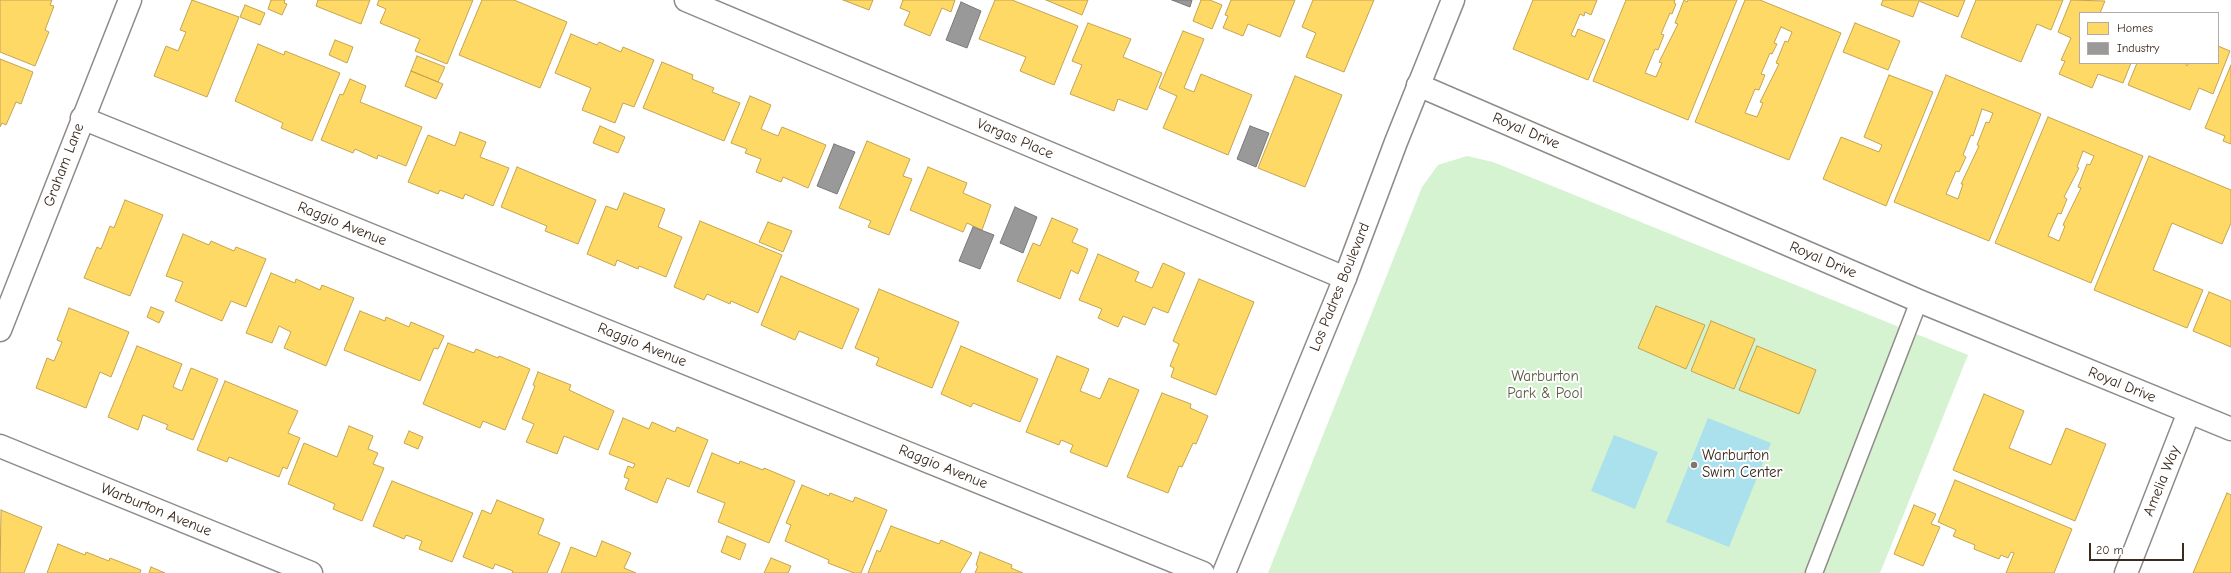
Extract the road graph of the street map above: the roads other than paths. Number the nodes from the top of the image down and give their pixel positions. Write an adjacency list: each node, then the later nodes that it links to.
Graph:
1 (130, 0): 5 (street, Graham Lane)
2 (686, 0): 6 (street, Vargas Place)
3 (1453, 0): 4 (street, Los Padres Boulevard)
4 (1418, 85): 6 (street, Los Padres Boulevard); 7 (street, Royal Drive)
5 (82, 118): 8 (street, Graham Lane); 13 (street, Raggio Avenue)
6 (1345, 278): 14 (street, Los Padres Boulevard)
7 (1919, 301): 9 (street, Royal Drive); 15 (lane)
8 (0, 330)
9 (2189, 412): 10 (street, Royal Drive); 16 (street, Amelia Way)
10 (2231, 429)
11 (0, 446): 12 (street, Warburton Avenue)
12 (311, 573)
13 (1203, 573)
14 (1224, 573)
15 (1814, 573)
16 (2126, 573)

